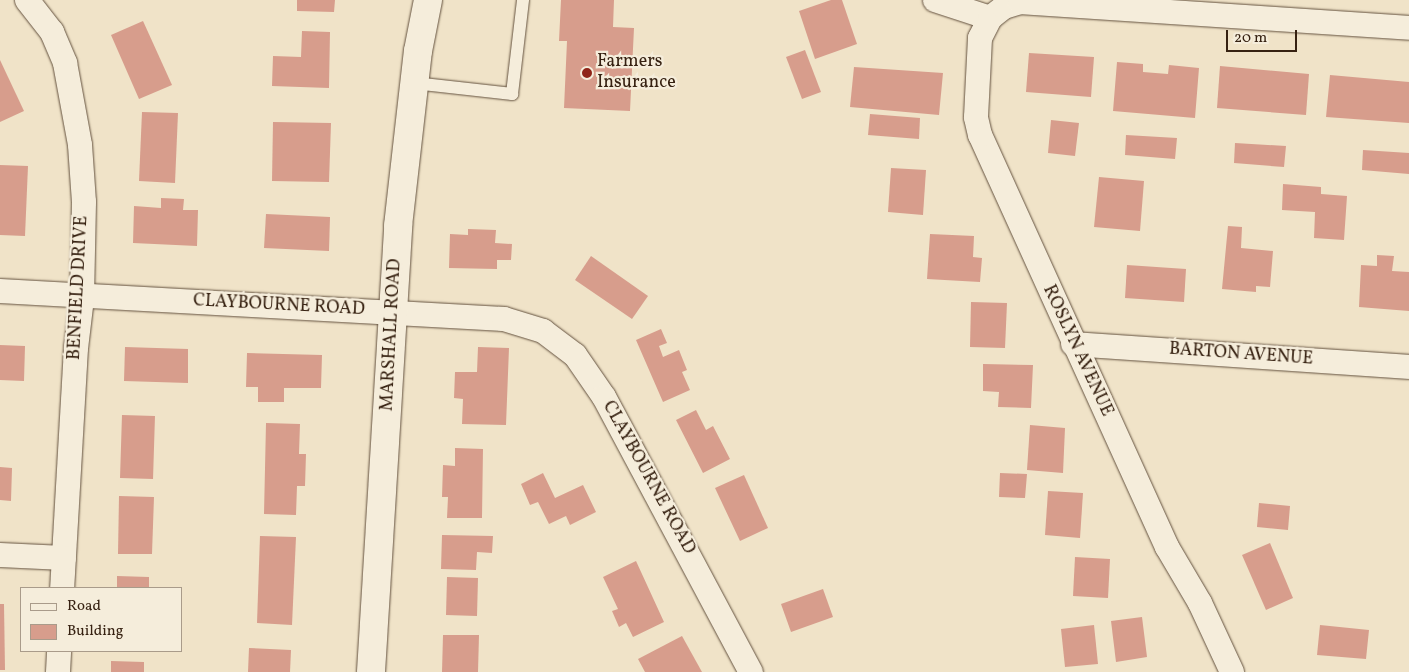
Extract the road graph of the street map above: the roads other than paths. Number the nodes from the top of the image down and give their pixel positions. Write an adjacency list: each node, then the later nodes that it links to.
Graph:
1 (27, 0): 9 (street, BENFIELD DRIVE)
2 (428, 0): 7 (street, MARSHALL ROAD)
3 (523, 0): 7 (lane)
4 (934, 0): 5 (street)
5 (990, 18): 6 (street); 11 (street, ROSLYN AVENUE)
6 (1409, 28)
7 (414, 84): 10 (street, MARSHALL ROAD)
8 (0, 291): 9 (street, CLAYBOURNE ROAD)
9 (82, 298): 10 (street, CLAYBOURNE ROAD); 14 (street, BENFIELD DRIVE)
10 (394, 313): 18 (street, MARSHALL ROAD); 19 (street, CLAYBOURNE ROAD)
11 (1073, 344): 12 (street, BARTON AVENUE); 20 (street, ROSLYN AVENUE)
12 (1409, 367)
13 (0, 555): 14 (street)
14 (64, 558): 15 (street, BENFIELD DRIVE)
15 (62, 587)
16 (59, 652): 17 (street)
17 (58, 672)
18 (371, 672)
19 (751, 672)
20 (1232, 672)

